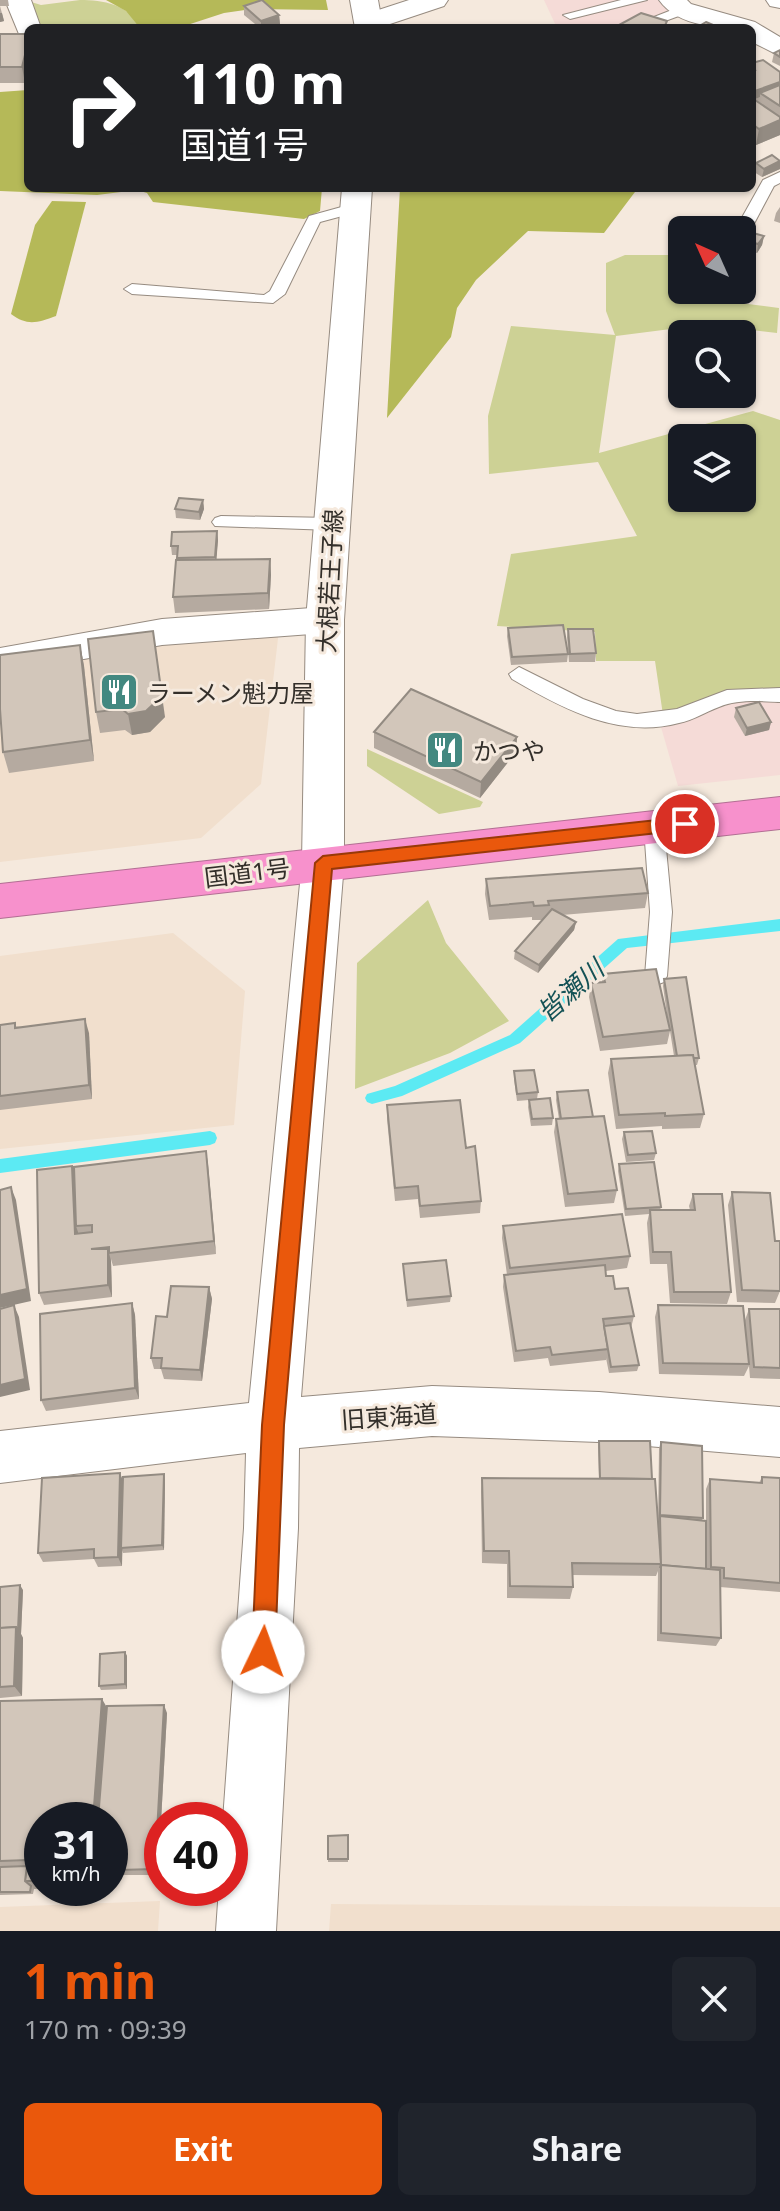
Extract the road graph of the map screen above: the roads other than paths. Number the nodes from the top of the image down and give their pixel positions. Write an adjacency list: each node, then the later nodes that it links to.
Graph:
1 (18, 0): 7 (street)
2 (435, 0): 6 (street)
3 (640, 0): 5 (lane)
4 (677, 5): 8 (lane); 9 (street)
5 (570, 15)
6 (368, 17)
7 (26, 24)
8 (641, 24)
9 (734, 24)
10 (24, 29): 11 (street)
11 (0, 31)
12 (756, 33): 13 (street)
13 (780, 48)
14 (780, 177): 16 (lane)
15 (356, 198): 17 (lane); 19 (street, 大根若王子線)
16 (750, 216)
17 (132, 289)
18 (221, 522): 19 (lane)
19 (332, 524): 20 (street, 大根若王子線)
20 (325, 620): 21 (street); 26 (street, 大根若王子線)
21 (0, 661)
22 (519, 674): 23 (lane)
23 (780, 695)
24 (780, 813): 25 (highway, 国道1号)
25 (654, 827): 26 (highway, 国道1号); 28 (lane)
26 (323, 863): 27 (highway, 国道1号); 29 (street, 大根若王子線)
27 (0, 901)
28 (657, 966)
29 (273, 1425): 30 (street, 旧東海道); 31 (street, 旧東海道); 32 (street, 大根若王子線)
30 (780, 1432)
31 (0, 1457)
32 (246, 1931)

